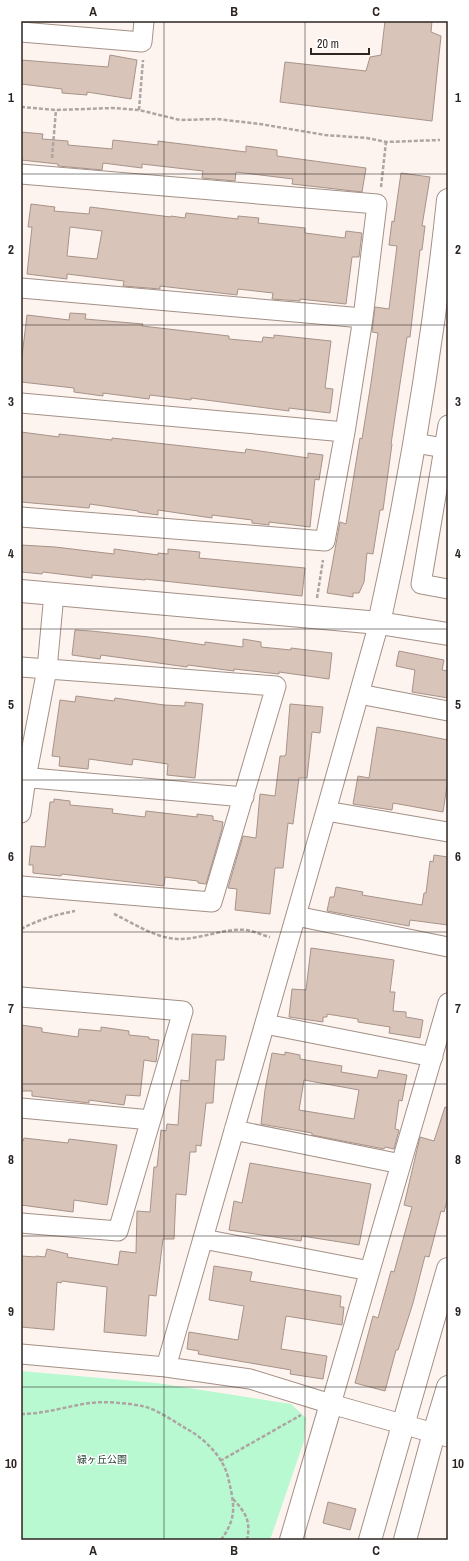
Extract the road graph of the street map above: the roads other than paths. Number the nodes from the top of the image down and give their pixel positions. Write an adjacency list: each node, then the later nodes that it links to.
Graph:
1 (21, 21): 3 (street)
2 (144, 21): 4 (street)
3 (21, 25)
4 (21, 32)
5 (21, 174): 9 (street)
6 (448, 200): 8 (street)
7 (21, 288): 9 (street)
8 (442, 304): 13 (street)
9 (363, 318): 12 (street)
10 (21, 403): 12 (street)
11 (448, 425): 14 (street)
12 (345, 432): 15 (street)
13 (415, 443): 14 (street); 19 (street)
14 (444, 448): 16 (street)
15 (21, 517)
16 (448, 588)
17 (21, 591): 18 (street)
18 (54, 594): 19 (street); 22 (street)
19 (379, 623): 20 (street); 23 (street)
20 (448, 634)
21 (21, 667): 22 (street)
22 (47, 669): 25 (street); 26 (street)
23 (359, 694): 24 (street); 27 (street)
24 (448, 712)
25 (23, 778): 26 (street); 28 (street)
26 (244, 797): 30 (street)
27 (326, 811): 29 (street); 31 (street)
28 (21, 813)
29 (448, 832)
30 (21, 886)
31 (296, 916): 32 (street); 35 (street)
32 (448, 947)
33 (21, 997): 38 (street)
34 (448, 1003): 36 (street)
35 (265, 1024): 36 (street); 39 (street)
36 (433, 1057): 40 (street)
37 (21, 1108): 38 (street)
38 (151, 1120): 41 (street)
39 (234, 1130): 40 (street); 42 (street)
40 (401, 1164): 44 (street)
41 (21, 1223)
42 (203, 1239): 44 (street); 46 (street)
43 (448, 1269): 49 (street)
44 (370, 1270): 48 (street)
45 (21, 1354): 46 (street)
46 (166, 1367): 48 (street)
47 (448, 1387): 50 (street)
48 (323, 1402): 49 (street); 51 (street)
49 (404, 1425): 50 (street); 52 (street)
50 (441, 1435): 53 (street)
51 (291, 1540)
52 (370, 1540)
53 (405, 1540)

